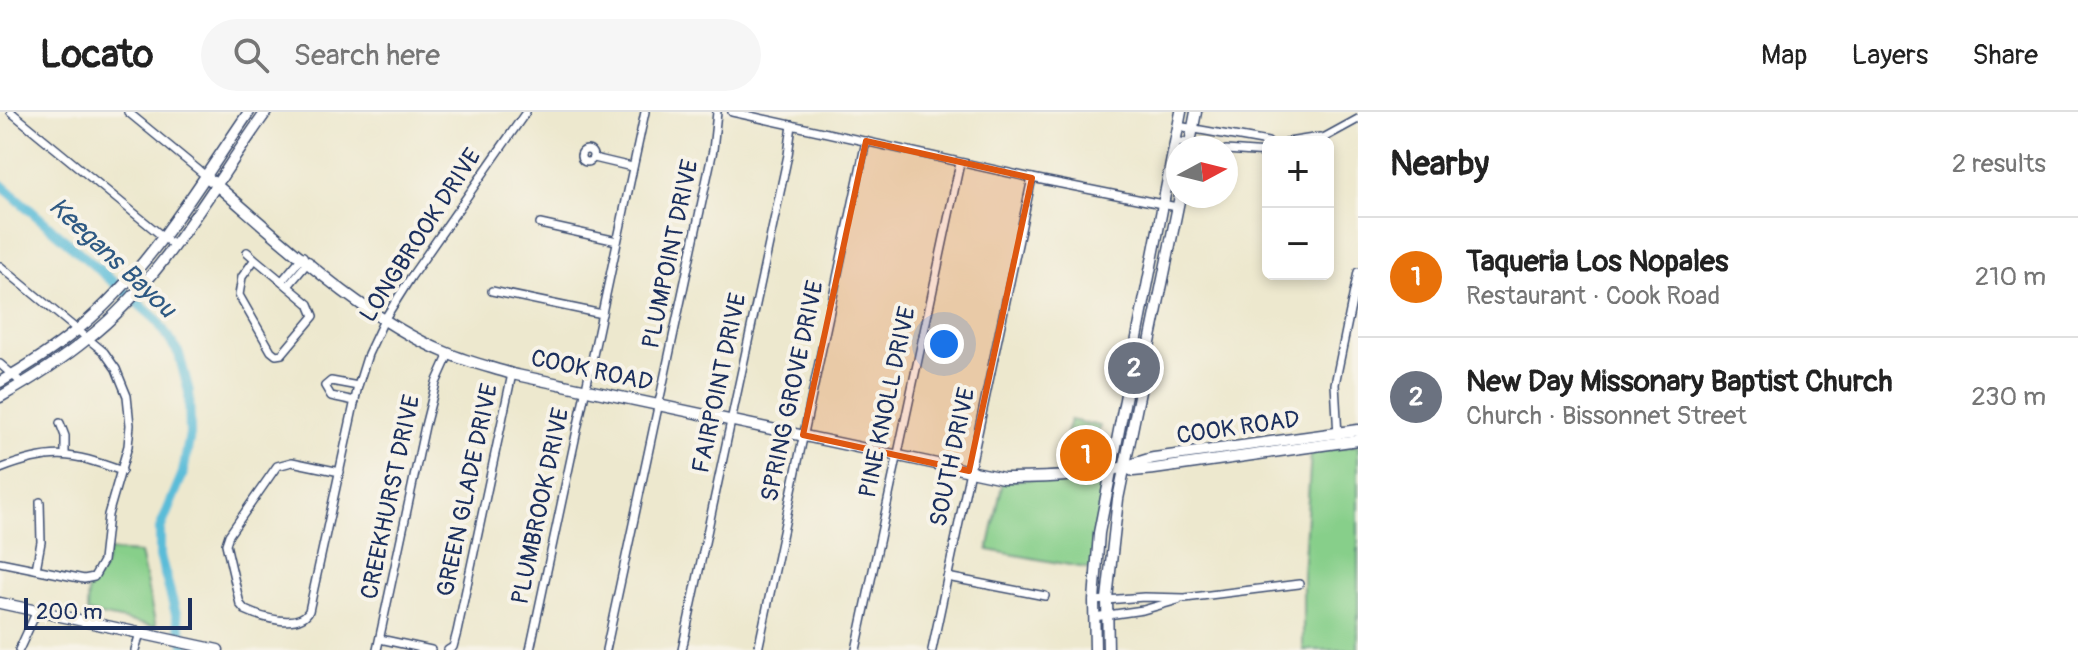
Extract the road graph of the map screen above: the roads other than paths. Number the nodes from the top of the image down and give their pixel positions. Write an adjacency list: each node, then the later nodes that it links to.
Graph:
1 (11, 112): 35 (street)
2 (128, 112): 29 (street, COOK ROAD)
3 (266, 112): 12 (main road)
4 (526, 112): 47 (street, LONGBROOK DRIVE)
5 (645, 112): 27 (street, PLUMBROOK DRIVE)
6 (717, 112): 64 (street, PLUMPOINT DRIVE)
7 (732, 112): 13 (street)
8 (1181, 112): 14 (main road)
9 (1196, 112): 15 (main road)
10 (247, 113): 12 (street); 29 (main road)
11 (1358, 119): 18 (street)
12 (258, 123): 29 (main road)
13 (792, 125): 20 (street); 65 (street, FAIRPOINT DRIVE)
14 (1178, 126): 15 (street); 16 (main road)
15 (1192, 129): 17 (main road); 19 (street)
16 (1176, 136)
17 (1191, 136)
18 (1326, 136)
19 (1243, 139): 21 (street); 23 (street)
20 (866, 141): 26 (street); 68 (street, SPRING GROVE DRIVE)
21 (1262, 141)
22 (1238, 152): 23 (street)
23 (1241, 152): 24 (street)
24 (1262, 153)
25 (594, 158): 27 (street)
26 (960, 163): 28 (street); 72 (street, PINE KNOLL DRIVE)
27 (632, 167): 36 (street, PLUMBROOK DRIVE)
28 (1032, 178): 31 (street); 77 (street, SOUTH DRIVE)
29 (211, 181): 35 (main road); 37 (main road); 40 (main road, COOK ROAD)
30 (1166, 188): 31 (main road)
31 (1163, 203): 32 (street); 49 (main road)
32 (1166, 203)
33 (1178, 208): 50 (main road)
34 (540, 224): 36 (street)
35 (162, 236): 37 (street); 48 (main road)
36 (617, 241): 45 (street, PLUMBROOK DRIVE)
37 (173, 245): 51 (main road)
38 (247, 252): 39 (street)
39 (255, 259): 43 (street); 43 (street)
40 (306, 259): 43 (street); 47 (main road, COOK ROAD)
41 (0, 266): 48 (street)
42 (1358, 272): 46 (street)
43 (285, 284)
44 (492, 291): 45 (street)
45 (602, 314): 60 (street, PLUMBROOK DRIVE)
46 (1354, 315): 69 (street)
47 (384, 320): 52 (main road, COOK ROAD); 58 (street, LONGBROOK DRIVE)
48 (77, 330): 51 (street); 55 (main road)
49 (1138, 331): 50 (main road); 59 (main road)
50 (1153, 333): 61 (main road)
51 (89, 338): 57 (main road); 76 (street)
52 (449, 354): 54 (main road, COOK ROAD); 93 (street, CREEKHURST DRIVE)
53 (0, 364): 55 (street)
54 (512, 374): 60 (main road, COOK ROAD); 99 (street, GREEN GLADE DRIVE)
55 (12, 375): 56 (main road); 57 (street)
56 (0, 382)
57 (23, 384): 62 (main road)
58 (358, 386): 63 (street, LONGBROOK DRIVE); 63 (street)
59 (1127, 387): 61 (main road); 75 (main road)
60 (586, 389): 64 (main road, COOK ROAD); 100 (street, PLUMBROOK DRIVE)
61 (1141, 390): 73 (main road)
62 (0, 397)
63 (355, 401): 78 (street, LONGBROOK DRIVE)
64 (659, 404): 65 (main road, COOK ROAD); 101 (street, PLUMPOINT DRIVE)
65 (731, 421): 68 (main road, COOK ROAD); 102 (street, FAIRPOINT DRIVE)
66 (60, 423): 71 (street)
67 (1358, 430): 69 (main road, COOK ROAD)
68 (803, 435): 72 (main road, COOK ROAD); 103 (street, SPRING GROVE DRIVE)
69 (1339, 438): 70 (main road, COOK ROAD); 73 (main road, COOK ROAD)
70 (1358, 440)
71 (65, 454): 74 (street); 76 (street)
72 (896, 456): 77 (main road, COOK ROAD); 104 (street, PINE KNOLL DRIVE)
73 (1125, 467): 75 (main road, COOK ROAD); 86 (main road)
74 (0, 469)
75 (1111, 469): 77 (main road, COOK ROAD); 87 (main road)
76 (122, 471): 81 (street)
77 (969, 471): 82 (street, SOUTH DRIVE)
78 (340, 472): 78 (street, LONGBROOK DRIVE)
79 (40, 502): 81 (street)
80 (0, 562): 81 (street)
81 (36, 569)
82 (947, 577): 84 (street); 105 (street, SOUTH DRIVE)
83 (1299, 584): 85 (street)
84 (1045, 596)
85 (1185, 598): 86 (street); 90 (street)
86 (1107, 599): 87 (street); 90 (main road)
87 (1094, 601): 91 (main road)
88 (0, 603): 89 (main road)
89 (37, 611): 92 (main road); 94 (street)
90 (1107, 615): 91 (street); 107 (main road)
91 (1094, 617): 106 (main road)
92 (140, 633): 95 (street); 96 (main road)
93 (380, 639): 97 (street, CREEKHURST DRIVE); 98 (street)
94 (19, 650)
95 (135, 650)
96 (218, 650)
97 (377, 650)
98 (431, 650)
99 (448, 650)
100 (530, 650)
101 (606, 650)
102 (682, 650)
103 (758, 650)
104 (856, 650)
105 (933, 650)
106 (1095, 650)
107 (1108, 650)

